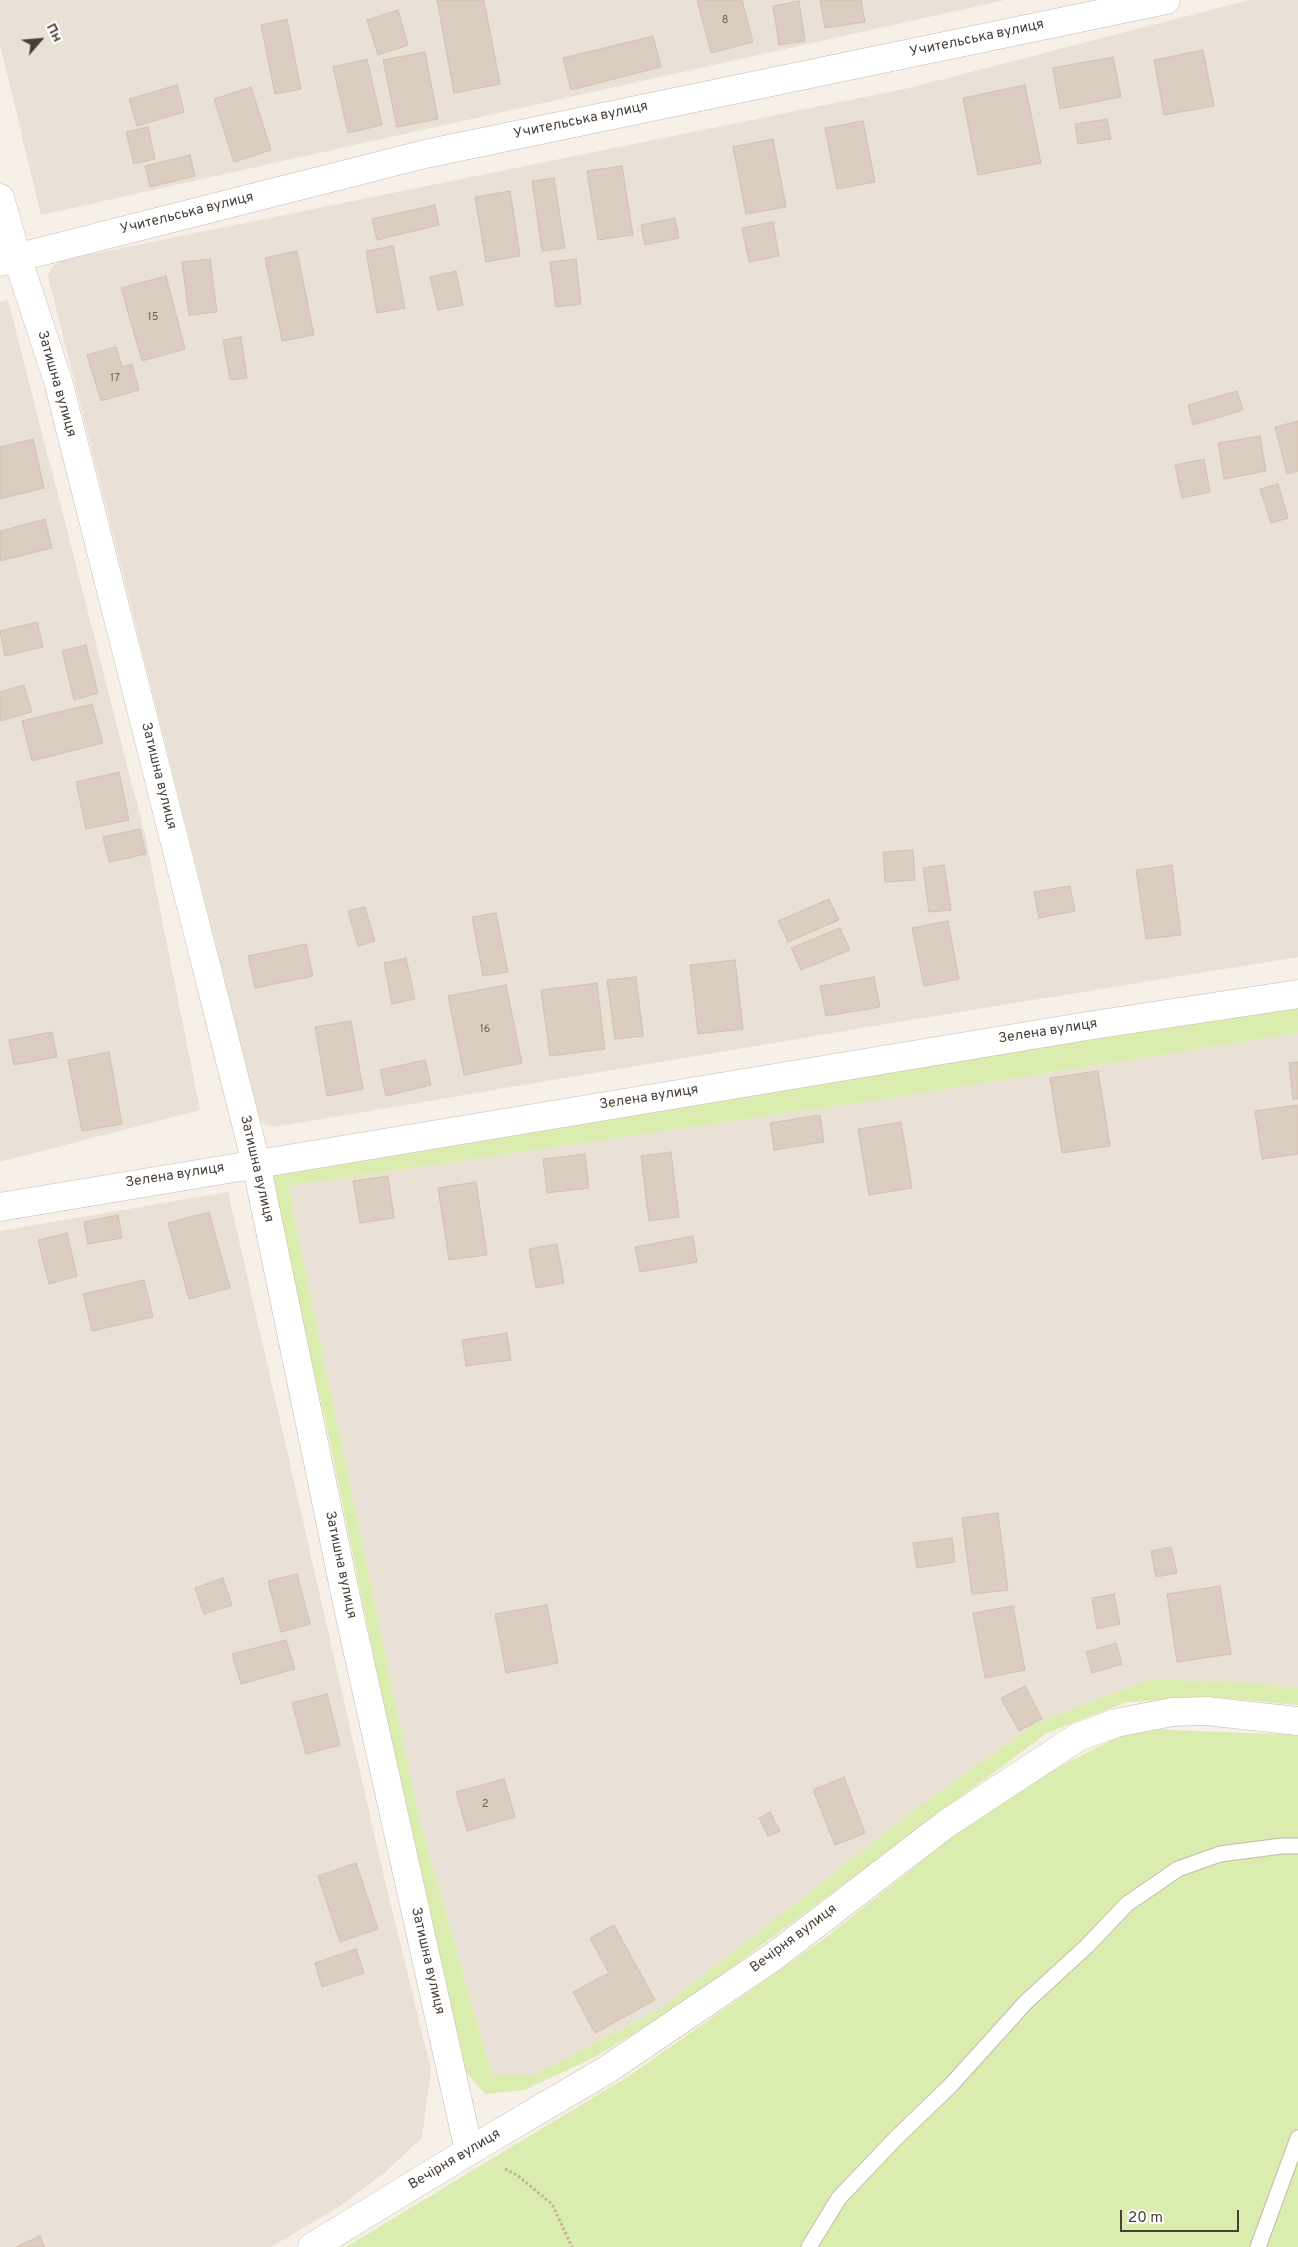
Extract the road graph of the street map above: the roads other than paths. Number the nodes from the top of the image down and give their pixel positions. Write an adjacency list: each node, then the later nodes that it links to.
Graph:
1 (1166, 0): 3 (street, Учительська вулиця)
2 (0, 198): 3 (street, Затишна вулиця)
3 (8, 260): 5 (street, Затишна вулиця)
4 (1298, 994): 5 (street, Зелена вулиця)
5 (256, 1163): 6 (street, Зелена вулиця); 10 (street, Затишна вулиця)
6 (0, 1207)
7 (1298, 1721): 10 (street, Вечірня вулиця)
8 (1298, 1846): 12 (lane)
9 (1298, 2138): 13 (lane)
10 (469, 2151): 11 (street, Вечірня вулиця)
11 (312, 2247)
12 (809, 2247)
13 (1258, 2247)

